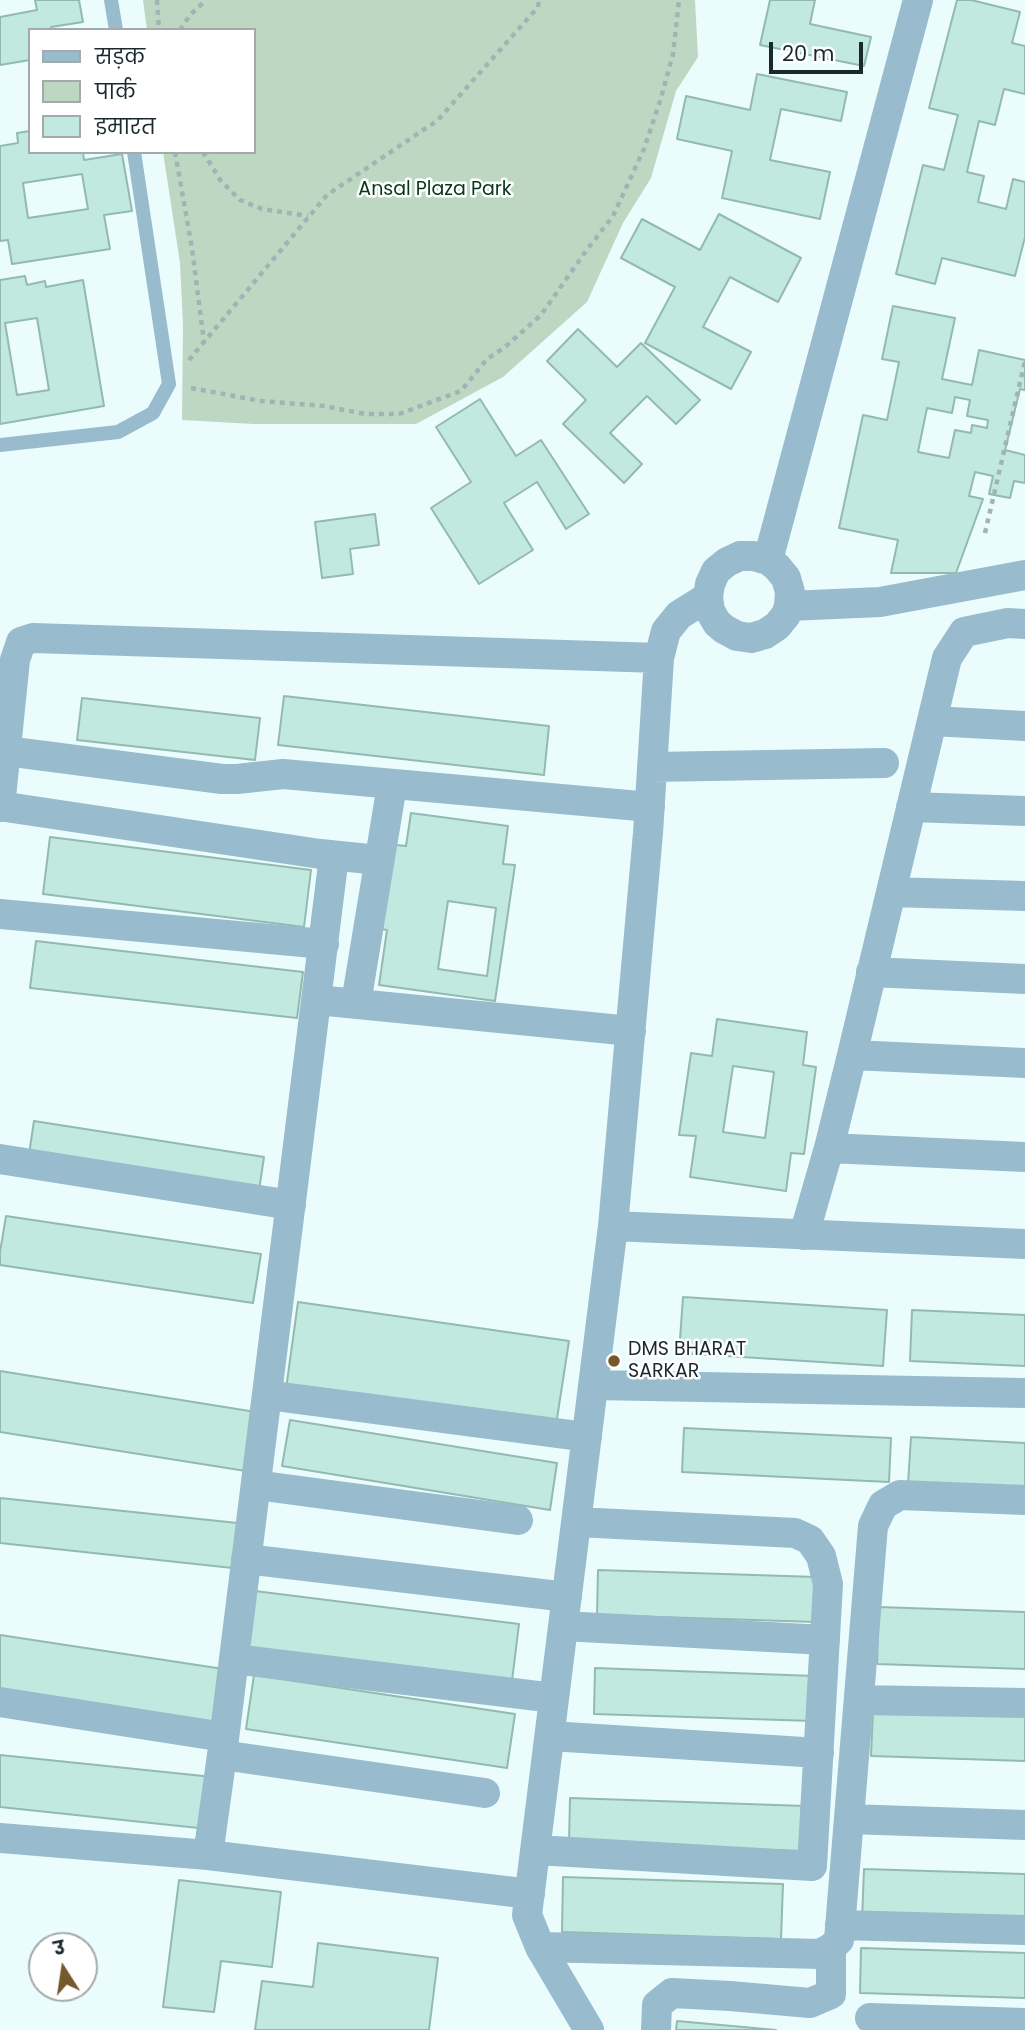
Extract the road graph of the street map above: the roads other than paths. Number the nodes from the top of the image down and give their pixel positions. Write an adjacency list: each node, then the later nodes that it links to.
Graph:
1 (111, 0): 3 (lane)
2 (918, 0): 6 (street)
3 (116, 28)
4 (134, 154): 5 (lane)
5 (0, 445)
6 (768, 560): 8 (street); 9 (street)
7 (1025, 575): 9 (street)
8 (708, 597): 9 (street); 11 (street)
9 (789, 606)
10 (1025, 624): 12 (street)
11 (659, 658): 14 (street); 16 (street)
12 (932, 721): 13 (street); 20 (street)
13 (1025, 726)
14 (6, 751): 17 (street); 18 (street)
15 (884, 763): 16 (street)
16 (652, 767): 19 (street)
17 (392, 785): 19 (street); 23 (street)
18 (0, 806): 22 (street)
19 (650, 807): 32 (street)
20 (911, 807): 21 (street); 24 (street)
21 (1025, 811)
22 (334, 856): 23 (street); 27 (street)
23 (379, 860): 31 (street)
24 (891, 892): 25 (street); 28 (street)
25 (1025, 896)
26 (0, 914): 27 (street)
27 (324, 944): 30 (street)
28 (872, 972): 29 (street); 33 (street)
29 (1025, 979)
30 (317, 1000): 31 (street); 38 (street)
31 (356, 1003): 32 (street)
32 (631, 1031): 39 (street)
33 (852, 1055): 34 (street); 35 (street)
34 (1025, 1063)
35 (829, 1148): 36 (street); 40 (street)
36 (1025, 1157)
37 (0, 1159): 38 (street)
38 (291, 1205): 44 (street)
39 (613, 1226): 40 (street); 42 (street)
40 (804, 1235): 41 (street)
41 (1025, 1244)
42 (594, 1385): 43 (street); 45 (street)
43 (1025, 1393)
44 (267, 1395): 45 (street); 46 (street)
45 (587, 1437): 49 (street)
46 (256, 1485): 48 (street); 50 (street)
47 (1025, 1500): 56 (street)
48 (518, 1520)
49 (576, 1522): 51 (street); 53 (street)
50 (246, 1559): 51 (street); 54 (street)
51 (567, 1597): 52 (street)
52 (563, 1626): 53 (street); 55 (street)
53 (825, 1640): 61 (street)
54 (234, 1659): 55 (street); 60 (street)
55 (554, 1698): 59 (street)
56 (860, 1700): 58 (street); 63 (street)
57 (0, 1702): 60 (street)
58 (1025, 1703)
59 (550, 1736): 61 (street); 66 (street)
60 (223, 1746): 62 (street); 67 (street)
61 (819, 1753): 66 (street)
62 (485, 1793)
63 (849, 1819): 64 (street); 70 (street)
64 (1025, 1825)
65 (0, 1838): 67 (street)
66 (536, 1850): 68 (street)
67 (208, 1855): 68 (street)
68 (530, 1894): 71 (street)
69 (1025, 1930): 70 (street)
70 (836, 1936): 71 (street); 75 (street)
71 (540, 1947): 74 (street)
72 (870, 2018): 73 (street)
73 (1025, 2023)
74 (589, 2030)
75 (656, 2030)

